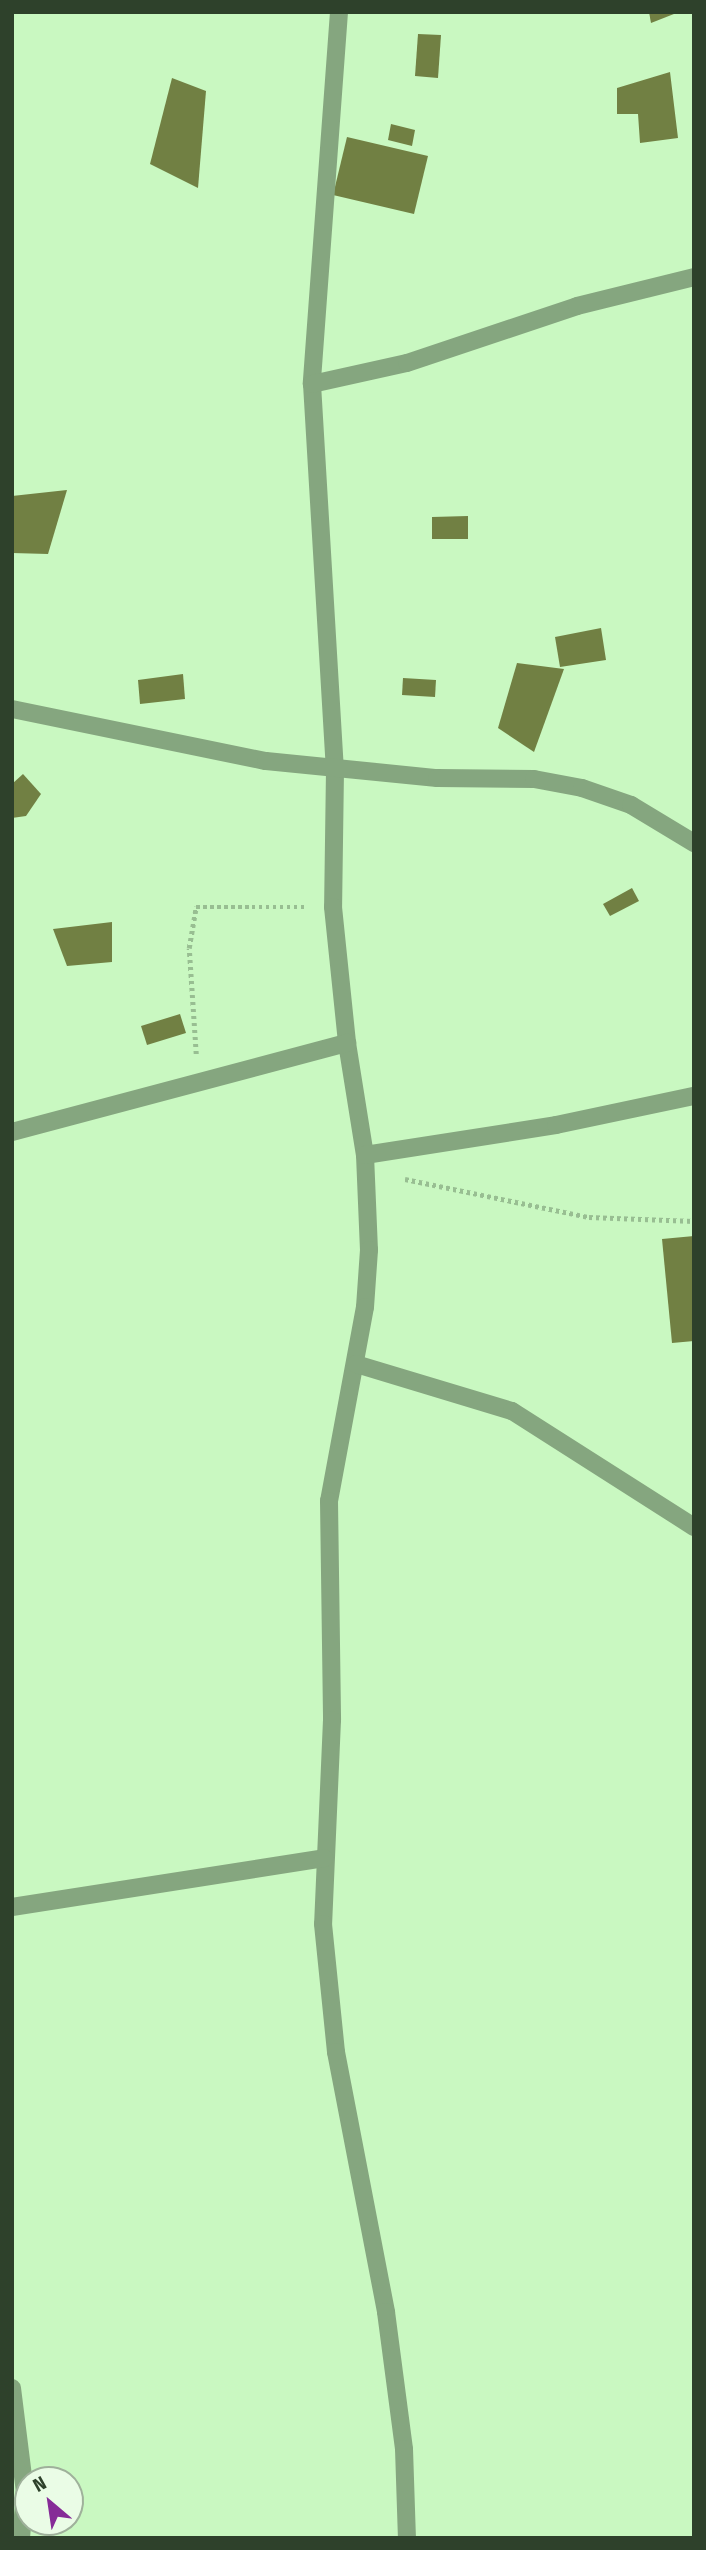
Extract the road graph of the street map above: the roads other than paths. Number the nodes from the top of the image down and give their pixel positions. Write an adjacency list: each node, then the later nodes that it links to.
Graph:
1 (339, 12): 3 (street)
2 (694, 277): 3 (street)
3 (312, 384): 5 (street)
4 (12, 709): 5 (street)
5 (335, 770): 6 (street); 7 (street)
6 (694, 843)
7 (347, 1043): 9 (street); 10 (street)
8 (694, 1096): 10 (street)
9 (12, 1132)
10 (365, 1162): 11 (street)
11 (356, 1364): 12 (street); 13 (street)
12 (694, 1527)
13 (324, 1858): 14 (street); 17 (street)
14 (12, 1907)
15 (12, 2388): 16 (street)
16 (21, 2538)
17 (407, 2538)

